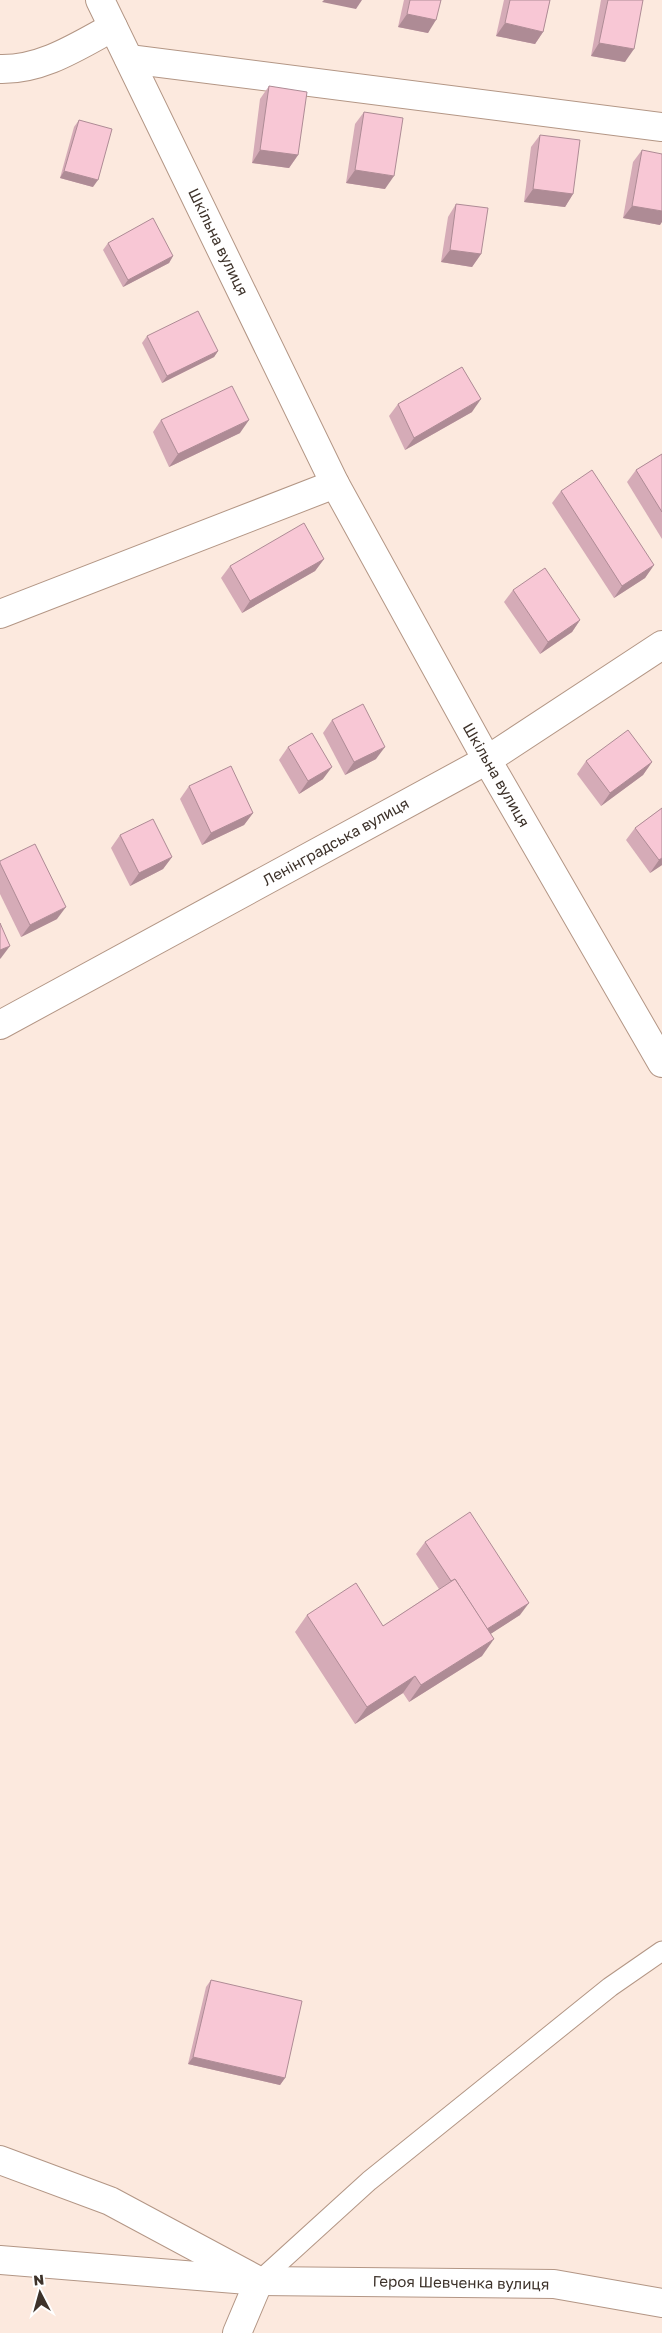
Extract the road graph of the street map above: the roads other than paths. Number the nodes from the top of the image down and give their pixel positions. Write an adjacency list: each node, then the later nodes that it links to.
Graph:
1 (100, 0): 2 (street, Шкільна вулиця)
2 (113, 27): 3 (street, Шкільна вулиця); 4 (street)
3 (130, 59): 5 (street); 6 (street, Шкільна вулиця)
4 (0, 69)
5 (662, 127)
6 (335, 484): 7 (street); 9 (street, Шкільна вулиця)
7 (0, 614)
8 (662, 645): 9 (street, Ленінградська вулиця)
9 (487, 760): 10 (street, Ленінградська вулиця); 11 (street, Шкільна вулиця)
10 (0, 1024)
11 (662, 1063)
12 (662, 1951): 15 (lane)
13 (0, 2160): 15 (street, Героя Шевченка вулиця)
14 (0, 2260): 15 (street, Героя Шевченка вулиця)
15 (259, 2281): 16 (street, Героя Шевченка вулиця); 17 (street)
16 (662, 2303)
17 (237, 2333)

